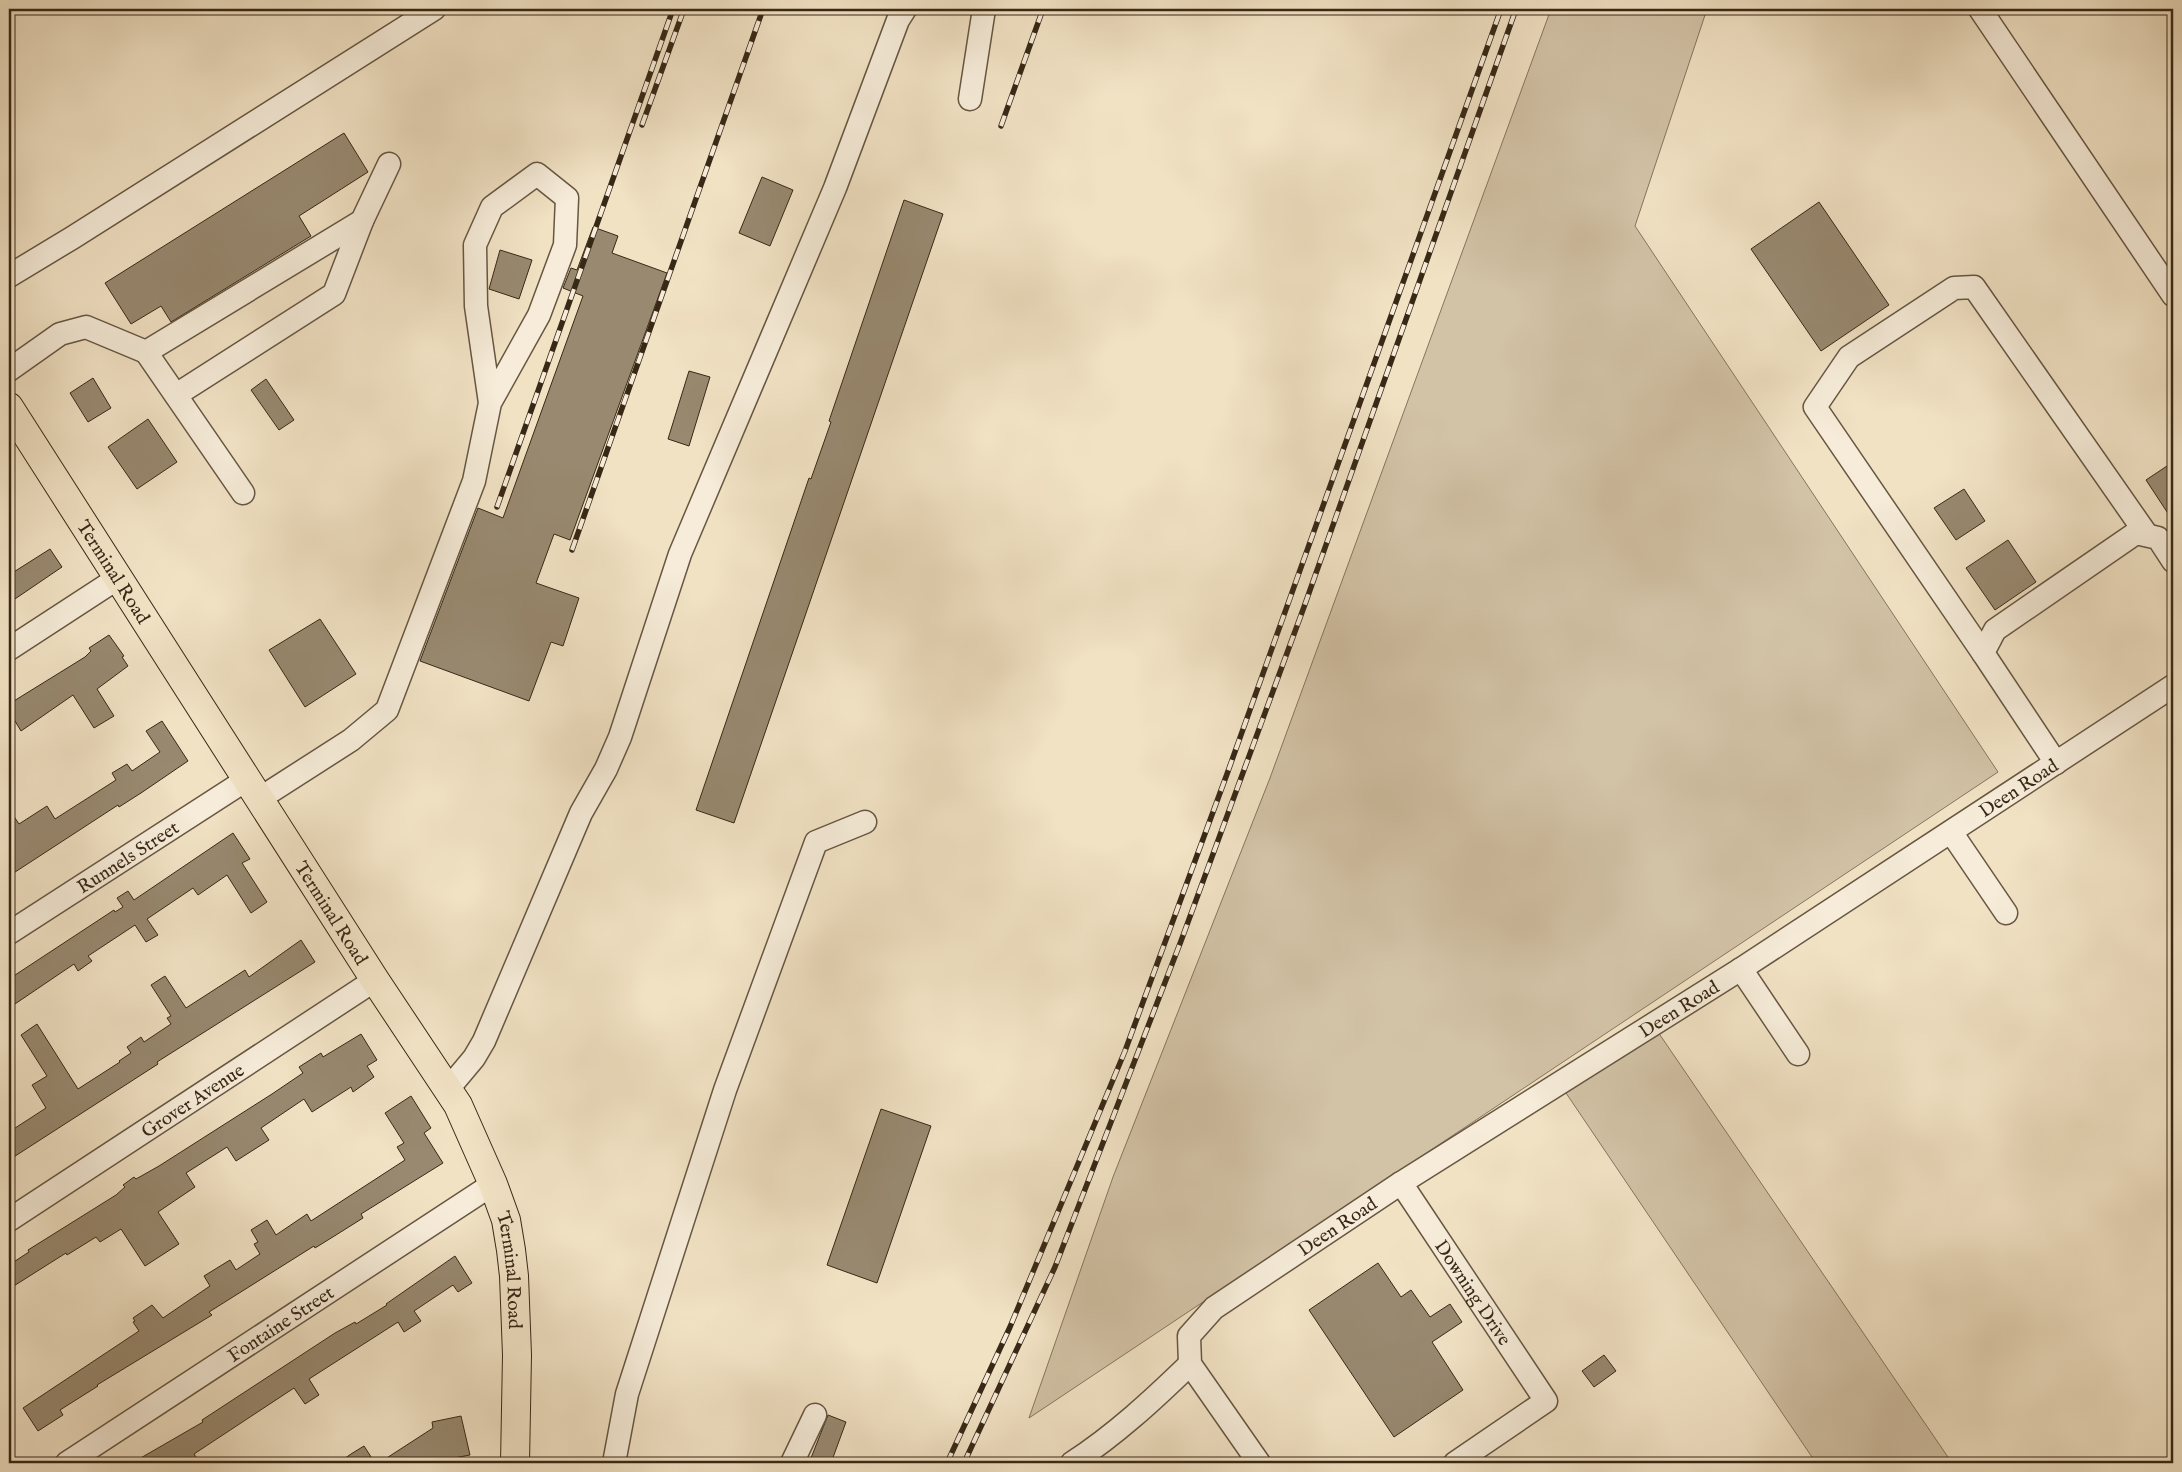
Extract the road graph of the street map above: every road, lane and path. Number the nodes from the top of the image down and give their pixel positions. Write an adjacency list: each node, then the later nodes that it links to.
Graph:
1 (434, 9): 8 (street)
2 (905, 9): 31 (street)
3 (984, 9): 5 (street)
4 (1980, 9): 9 (street)
5 (970, 99)
6 (389, 164): 7 (street)
7 (362, 222): 10 (street); 12 (street)
8 (9, 276)
9 (2173, 295)
10 (146, 352): 11 (street); 12 (street)
11 (9, 370)
12 (176, 395): 15 (street)
13 (490, 403): 13 (street); 23 (street, Runnels Street)
14 (9, 408): 18 (main road, Terminal Road)
15 (243, 493)
16 (2147, 535): 17 (street); 20 (street); 20 (street)
17 (2173, 561)
18 (118, 578): 19 (street); 23 (main road, Terminal Road)
19 (9, 649)
20 (1983, 653): 22 (street)
21 (2173, 686): 22 (street, Deen Road)
22 (2056, 763): 25 (street, Deen Road)
23 (252, 790): 27 (street, Runnels Street); 29 (main road, Terminal Road)
24 (865, 822): 39 (street)
25 (1951, 832): 26 (street); 28 (street, Deen Road)
26 (2006, 913)
27 (9, 933)
28 (1741, 969): 30 (street); 32 (street, Deen Road)
29 (375, 980): 31 (main road, Terminal Road); 34 (street, Grover Avenue)
30 (1798, 1054)
31 (448, 1088): 33 (main road, Terminal Road)
32 (1401, 1183): 35 (street, Deen Road); 43 (street, Downing Drive)
33 (493, 1184): 37 (street, Fontaine Street); 38 (main road, Terminal Road)
34 (9, 1220)
35 (1190, 1364): 41 (street); 42 (street)
36 (815, 1415): 40 (street)
37 (67, 1463)
38 (515, 1463)
39 (614, 1463)
40 (792, 1463)
41 (1072, 1463)
42 (1259, 1463)
43 (1455, 1463)

